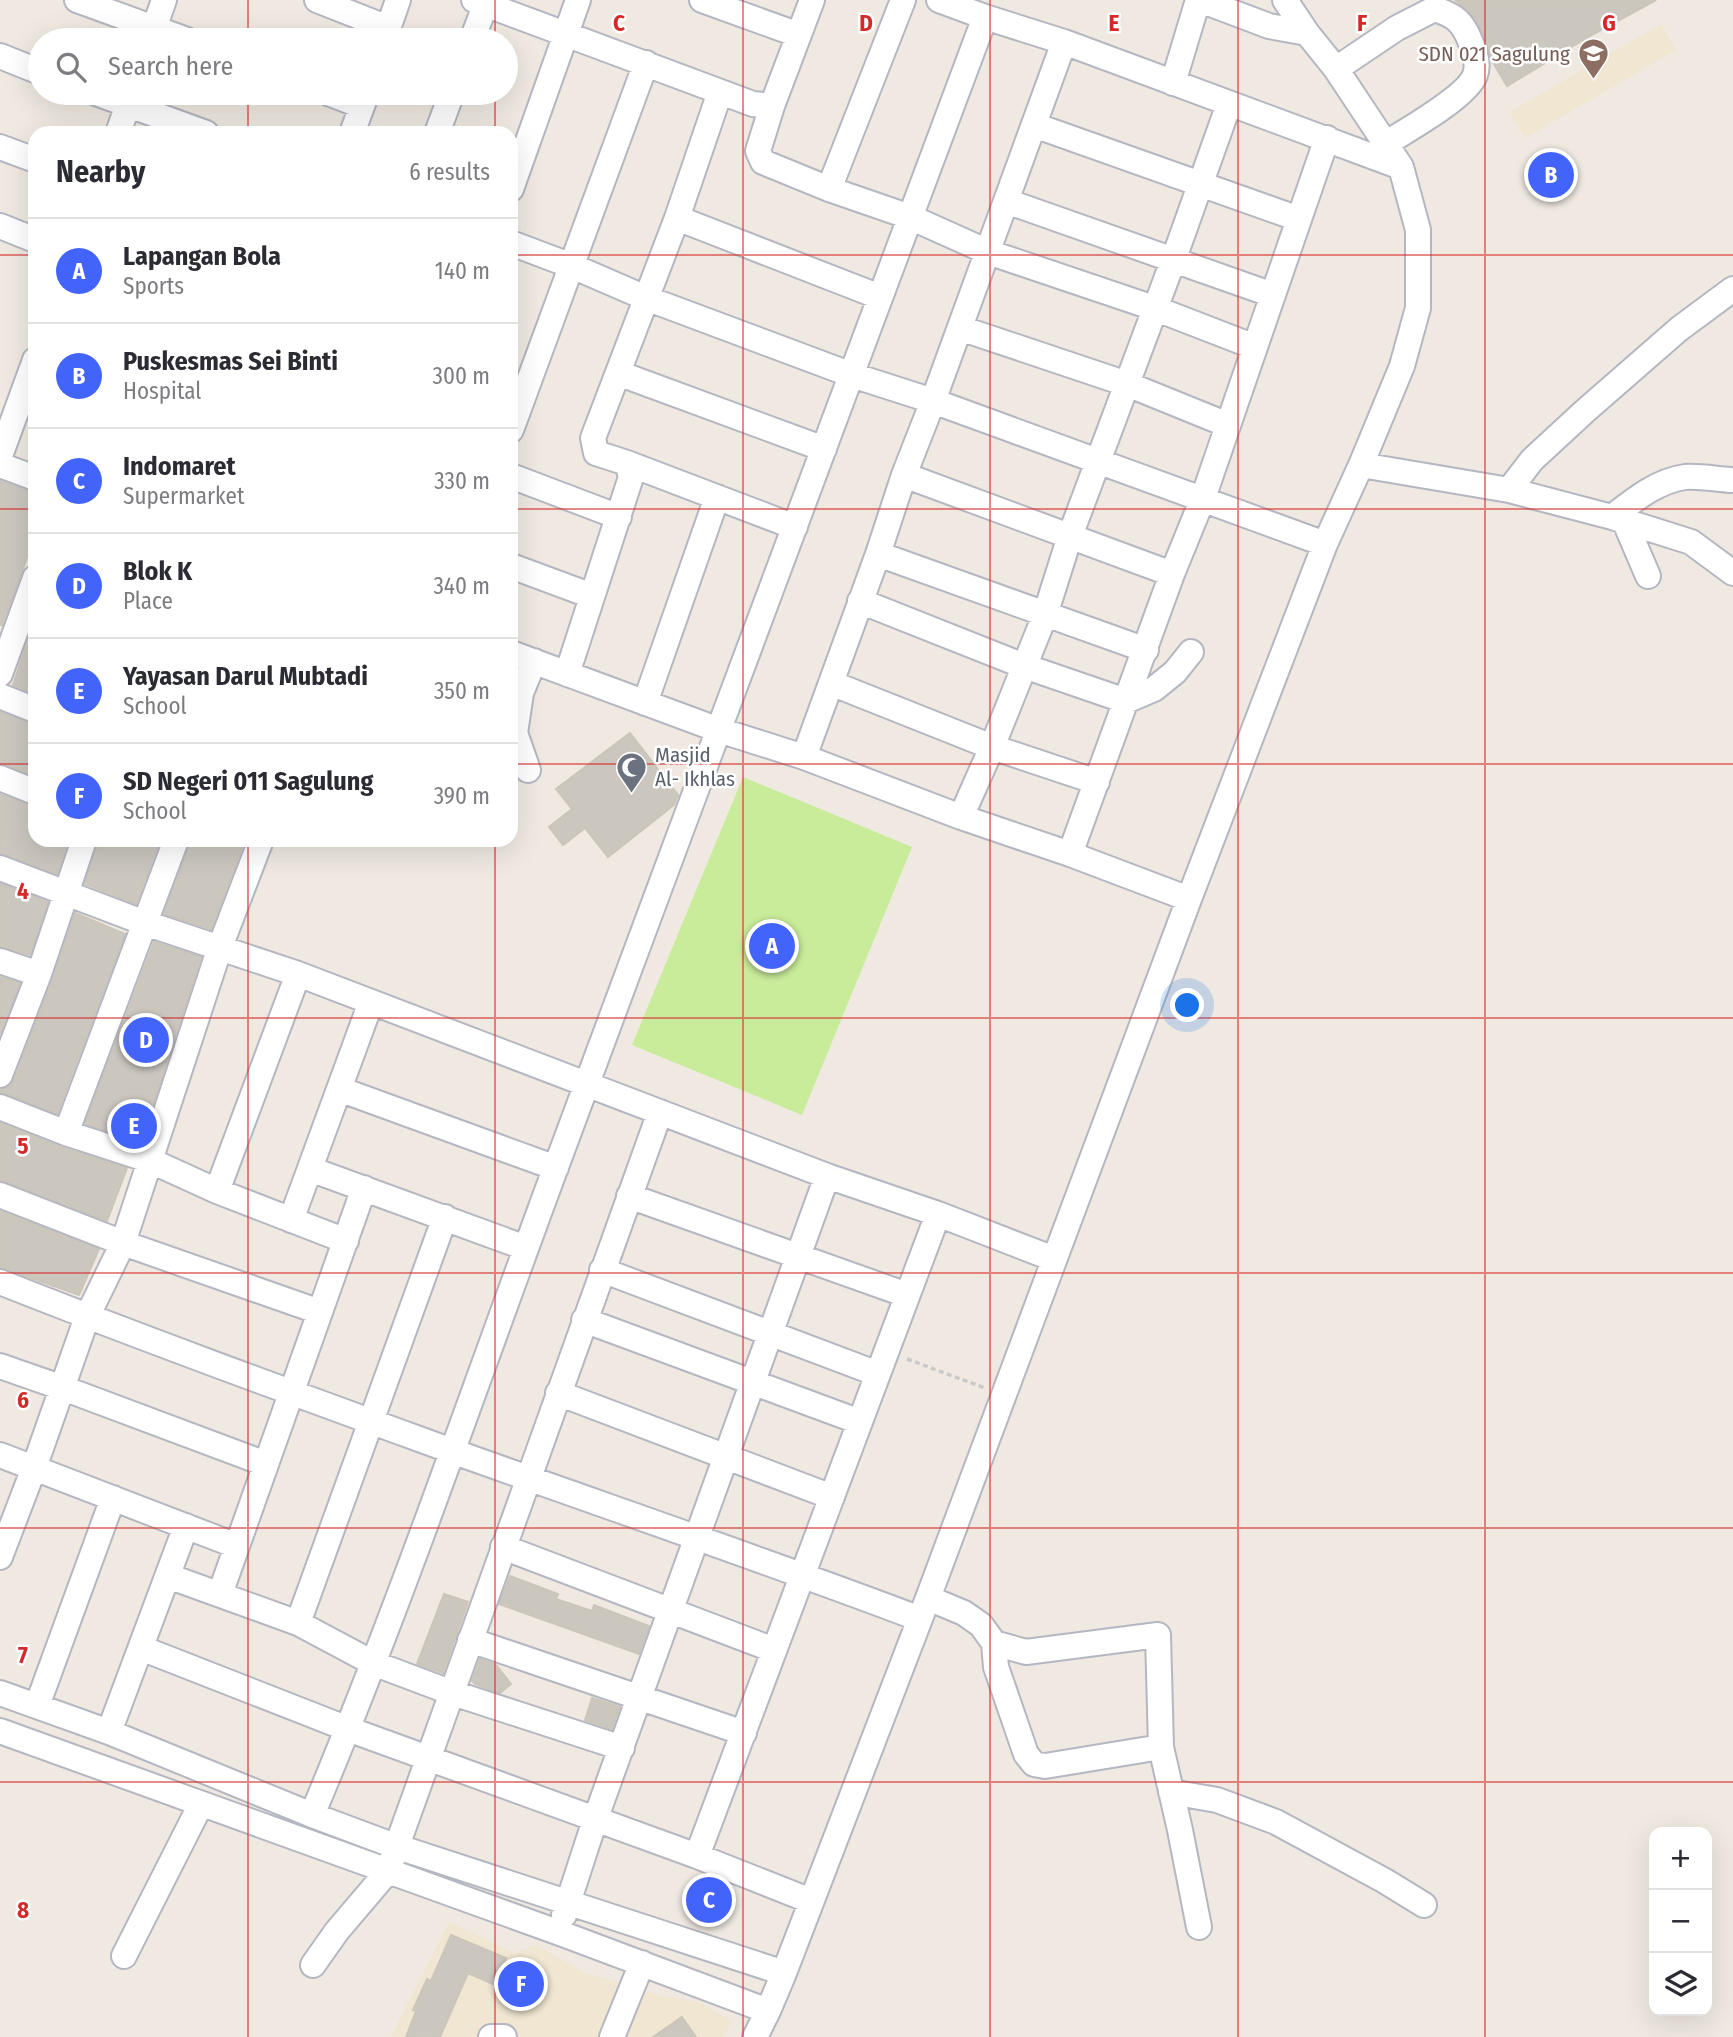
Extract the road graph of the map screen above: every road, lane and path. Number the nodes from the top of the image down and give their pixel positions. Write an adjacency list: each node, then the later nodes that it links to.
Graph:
1 (77, 0): 14 (street)
2 (164, 0): 15 (street)
3 (397, 0): 17 (street)
4 (578, 0): 20 (street)
5 (702, 0): 21 (street)
6 (812, 0): 21 (street)
7 (903, 0): 47 (street)
8 (939, 0): 13 (street)
9 (1199, 0): 19 (street); 27 (street)
10 (1285, 0): 19 (street)
11 (480, 2): 18 (street); 20 (street)
12 (332, 3): 16 (street)
13 (985, 17): 22 (street); 49 (street)
14 (139, 28)
15 (154, 28)
16 (376, 28)
17 (388, 28)
18 (475, 28)
19 (1307, 33): 26 (street)
20 (566, 34): 24 (street); 45 (street)
21 (799, 36): 34 (street)
22 (1064, 42): 27 (street); 35 (street)
23 (0, 56): 25 (street)
24 (646, 63): 28 (street); 57 (street)
25 (28, 67)
26 (1336, 69): 41 (street); 41 (street)
27 (1173, 83): 29 (street)
28 (720, 92): 34 (street); 50 (street)
29 (1228, 104): 40 (street); 46 (street)
30 (128, 105): 36 (street)
31 (143, 105): 37 (street)
32 (363, 105): 38 (street)
33 (448, 105): 39 (street)
34 (772, 106): 47 (street)
35 (1034, 125): 46 (street); 48 (street)
36 (120, 126)
37 (190, 126)
38 (355, 126)
39 (440, 126)
40 (1327, 138): 44 (street); 51 (street)
41 (1385, 144): 44 (street)
42 (0, 147): 43 (street)
43 (28, 157)
44 (1401, 167): 77 (street)
45 (518, 168)
46 (1201, 183): 51 (street); 56 (street)
47 (829, 189): 49 (street)
48 (1006, 201): 55 (street); 56 (street)
49 (910, 217): 55 (street); 61 (street)
50 (677, 218): 60 (street); 61 (street)
51 (1299, 219): 59 (street)
52 (0, 226): 53 (street)
53 (28, 237)
54 (518, 246): 57 (street)
55 (988, 252): 62 (street); 63 (street)
56 (1173, 261): 59 (street); 62 (street)
57 (572, 266): 60 (street); 70 (street)
58 (1733, 289): 82 (street)
59 (1273, 295): 64 (street)
60 (646, 298): 65 (street); 66 (street)
61 (880, 298): 66 (street)
62 (1154, 308): 64 (street); 68 (street)
63 (960, 328): 68 (street); 69 (street)
64 (1255, 346): 71 (street)
65 (618, 373): 72 (street); 75 (street)
66 (852, 375): 69 (street); 72 (street)
67 (28, 379): 73 (street)
68 (1127, 384): 71 (street); 74 (street)
69 (933, 401): 74 (street); 79 (street)
70 (518, 411)
71 (1228, 425): 84 (street)
72 (824, 449): 87 (street)
73 (0, 456)
74 (1098, 461): 84 (street); 88 (street)
75 (627, 463): 83 (street); 85 (street)
76 (0, 465): 78 (street)
77 (1361, 465): 82 (street); 89 (street)
78 (28, 475)
79 (904, 475): 88 (street); 90 (street)
80 (518, 479): 85 (street)
81 (1730, 480): 86 (street)
82 (1508, 490): 86 (street)
83 (717, 497): 87 (street); 108 (street)
84 (1203, 498): 89 (street); 93 (street)
85 (619, 517): 95 (street)
86 (1618, 519): 92 (street); 94 (street)
87 (795, 527): 111 (street)
88 (1070, 536): 93 (street); 98 (street)
89 (1325, 544): 126 (street)
90 (878, 554): 97 (street); 98 (street)
91 (518, 569): 95 (street)
92 (1733, 573)
93 (1172, 574): 99 (street)
94 (1648, 576)
95 (592, 596): 104 (street)
96 (28, 598): 103 (street)
97 (860, 601): 102 (street); 105 (street)
98 (1045, 615): 99 (street); 102 (street)
99 (1146, 650): 107 (street)
100 (1191, 652): 107 (street)
101 (522, 657): 104 (street); 110 (street)
102 (1024, 666): 107 (street); 113 (street)
103 (0, 674)
104 (567, 674): 108 (street)
105 (831, 683): 113 (street); 114 (street)
106 (0, 696): 109 (street)
107 (1126, 701): 117 (street)
108 (645, 703): 111 (street)
109 (28, 707)
110 (518, 713)
111 (719, 730): 114 (street); 135 (street)
112 (518, 742): 115 (street)
113 (992, 747): 117 (street); 119 (street)
114 (804, 757): 119 (street)
115 (528, 770)
116 (0, 778): 118 (street)
117 (1097, 782): 123 (street)
118 (28, 789)
119 (961, 817): 123 (street)
120 (82, 847): 125 (street)
121 (173, 847): 127 (street)
122 (258, 847): 128 (street)
123 (1070, 854): 126 (street)
124 (0, 868): 125 (street)
125 (67, 894): 127 (street); 130 (street)
126 (1189, 900): 155 (street)
127 (145, 923): 128 (street); 139 (street)
128 (220, 947): 131 (street); 140 (street)
129 (0, 961): 130 (street)
130 (38, 974): 133 (street)
131 (298, 974): 132 (street); 145 (street)
132 (371, 1002): 135 (street); 136 (street)
133 (4, 1050): 134 (street)
134 (0, 1075)
135 (586, 1085): 138 (street); 142 (street)
136 (339, 1089): 141 (street); 142 (street)
137 (0, 1107): 139 (street)
138 (660, 1112): 143 (street); 147 (street)
139 (66, 1133): 140 (street)
140 (149, 1160): 145 (street); 152 (street)
141 (310, 1168): 144 (street); 150 (street)
142 (556, 1168): 153 (street)
143 (827, 1176): 148 (street); 154 (street)
144 (364, 1188): 149 (street); 151 (street)
145 (216, 1191): 150 (street)
146 (0, 1195): 152 (street)
147 (629, 1196): 154 (street); 156 (street)
148 (938, 1214): 155 (street); 158 (street)
149 (445, 1217): 153 (street); 170 (street)
150 (291, 1220): 151 (street)
151 (346, 1241): 159 (street)
152 (123, 1243): 159 (street); 160 (street)
153 (526, 1248): 172 (street)
154 (797, 1257): 158 (street); 162 (street)
155 (1054, 1259): 169 (street)
156 (603, 1270): 161 (street); 162 (street)
157 (0, 1282): 160 (street)
158 (907, 1296): 163 (street)
159 (320, 1312): 167 (street)
160 (87, 1317): 166 (street); 167 (street)
161 (584, 1320): 165 (street); 168 (street)
162 (769, 1335): 163 (street); 165 (street)
163 (882, 1363): 169 (path); 171 (street)
164 (0, 1366): 166 (street)
165 (752, 1383): 171 (street); 174 (street)
166 (63, 1388): 175 (street); 176 (street)
167 (292, 1392): 170 (street); 175 (street)
168 (558, 1393): 174 (street); 177 (street)
169 (1003, 1395): 188 (street)
170 (371, 1421): 172 (street); 190 (street)
171 (860, 1422): 178 (street)
172 (453, 1451): 177 (street); 195 (street)
173 (0, 1455): 176 (street)
174 (726, 1458): 178 (street); 181 (street)
175 (266, 1464): 182 (street)
176 (34, 1468): 179 (street); 184 (street)
177 (528, 1477): 181 (street); 183 (street)
178 (832, 1497): 185 (street)
179 (113, 1498): 180 (street); 199 (street)
180 (186, 1526): 182 (street); 186 (street)
181 (697, 1538): 185 (street); 189 (street)
182 (237, 1546): 187 (street)
183 (503, 1547): 189 (street); 191 (street)
184 (0, 1557)
185 (803, 1574): 188 (street); 194 (street)
186 (168, 1576): 187 (street); 193 (street)
187 (220, 1594): 190 (street)
188 (924, 1608): 192 (street); 215 (street)
189 (670, 1612): 194 (street); 198 (street)
190 (298, 1623): 195 (street)
191 (470, 1640): 196 (street); 198 (street)
192 (994, 1643): 205 (street); 205 (street)
193 (141, 1648): 200 (street); 202 (street)
194 (774, 1650): 203 (street)
195 (373, 1663): 196 (street); 200 (street)
196 (450, 1692): 204 (street); 206 (street)
197 (0, 1693): 199 (street)
198 (639, 1699): 203 (street); 204 (street)
199 (37, 1706): 202 (street)
200 (348, 1729): 206 (street); 209 (street)
201 (0, 1731): 208 (street)
202 (109, 1732): 209 (street)
203 (744, 1733): 212 (street)
204 (622, 1748): 210 (street)
205 (1161, 1748): 207 (street)
206 (428, 1757): 210 (street); 211 (street)
207 (1171, 1792): 216 (street); 217 (street)
208 (201, 1804): 213 (street); 220 (street)
209 (312, 1815): 211 (street)
210 (596, 1820): 212 (street); 214 (street)
211 (395, 1846): 213 (street); 214 (street)
212 (697, 1856): 215 (street)
213 (388, 1871): 218 (street); 221 (street)
214 (568, 1901): 218 (street); 219 (street)
215 (811, 1901): 223 (street)
216 (1424, 1905)
217 (1199, 1927)
218 (560, 1933): 222 (street)
219 (670, 1937): 222 (street); 223 (street)
220 (124, 1956)
221 (313, 1965)
222 (651, 1966): 224 (street); 227 (street)
223 (784, 1973): 224 (street)
224 (768, 2011): 228 (street)
225 (491, 2037): 226 (street)
226 (504, 2037)
227 (612, 2037)
228 (755, 2037)

